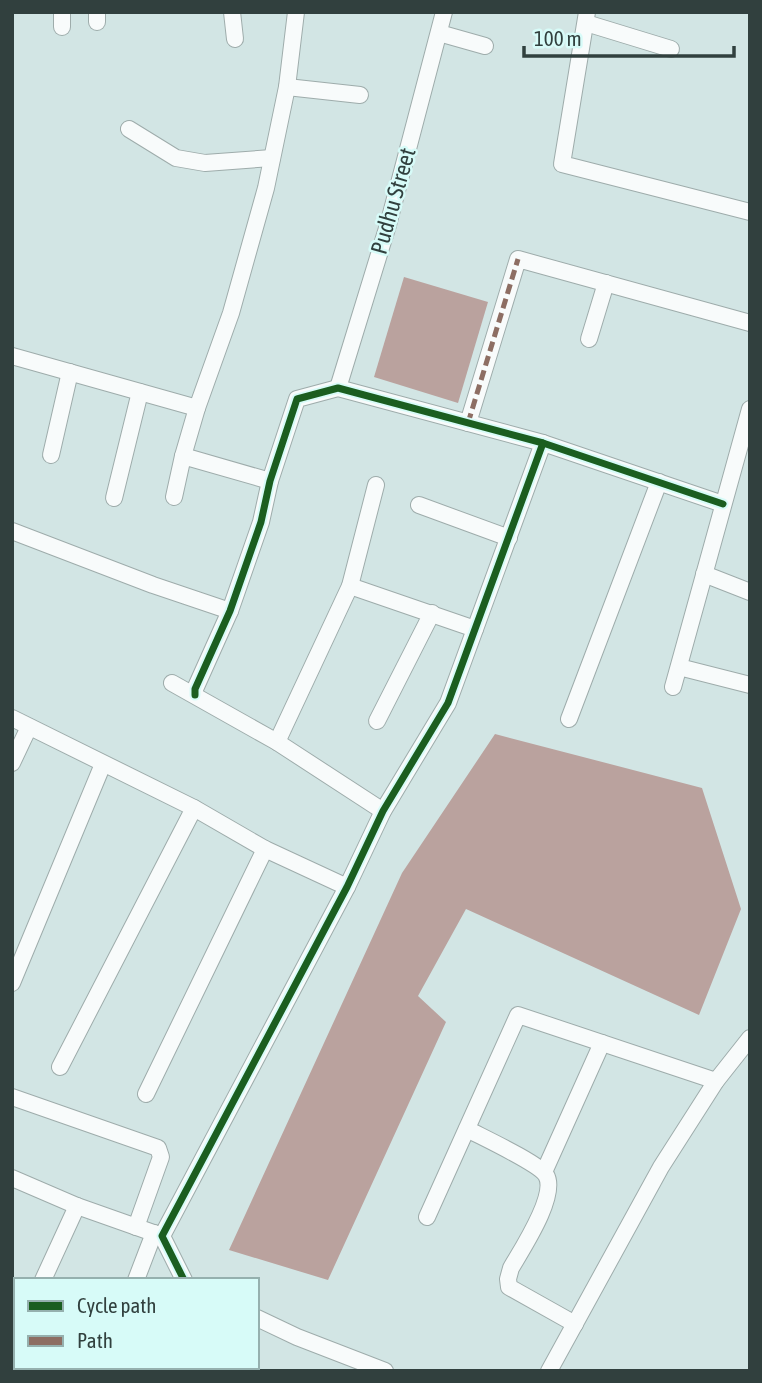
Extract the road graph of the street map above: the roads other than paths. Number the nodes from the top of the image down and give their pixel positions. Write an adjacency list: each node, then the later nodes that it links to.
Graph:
1 (232, 12): 6 (street)
2 (296, 12): 9 (street)
3 (444, 12): 5 (street, Pudhu Street)
4 (586, 18): 8 (street); 13 (street)
5 (439, 33): 7 (street); 19 (street, Pudhu Street)
6 (235, 39)
7 (485, 46)
8 (671, 49)
9 (288, 87): 10 (street); 12 (street)
10 (360, 95)
11 (129, 129): 12 (street)
12 (272, 158): 21 (street)
13 (750, 212)
14 (606, 284): 15 (street); 16 (street); 23 (street)
15 (750, 323)
16 (589, 339)
17 (12, 356): 18 (street)
18 (70, 372): 20 (street); 25 (street)
19 (338, 388): 23 (street); 27 (street)
20 (140, 392): 21 (street); 31 (street)
21 (197, 408): 26 (street)
22 (750, 409): 32 (street)
23 (468, 423): 24 (street)
24 (543, 443): 28 (street); 35 (street)
25 (51, 455)
26 (183, 456): 27 (street); 30 (street)
27 (270, 481): 39 (street)
28 (659, 482): 32 (street); 48 (street)
29 (376, 485): 37 (street)
30 (174, 497)
31 (114, 498)
32 (723, 504): 36 (street)
33 (419, 505): 35 (street)
34 (12, 531): 39 (street)
35 (509, 538): 41 (street)
36 (704, 575): 38 (street); 42 (street)
37 (350, 586): 40 (street); 51 (street)
38 (750, 592)
39 (230, 611): 46 (street)
40 (432, 613): 41 (street); 49 (street)
41 (475, 629): 55 (street)
42 (679, 667): 44 (street); 45 (street)
43 (172, 683): 46 (street)
44 (750, 684)
45 (673, 687)
46 (195, 695): 51 (street)
47 (12, 718): 50 (street)
48 (569, 719)
49 (377, 721)
50 (29, 727): 52 (street); 53 (street)
51 (277, 743): 55 (street)
52 (12, 762)
53 (103, 764): 54 (street); 58 (street)
54 (194, 808): 56 (street); 61 (street)
55 (383, 811): 57 (street)
56 (265, 849): 57 (street); 63 (street)
57 (347, 887): 71 (street)
58 (12, 983)
59 (750, 1038): 62 (street)
60 (601, 1043): 62 (street); 65 (street); 66 (street)
61 (60, 1067)
62 (716, 1081): 76 (street)
63 (146, 1094)
64 (12, 1097): 70 (street)
65 (467, 1129): 66 (street); 69 (street)
66 (544, 1172): 76 (street)
67 (12, 1178): 68 (street)
68 (77, 1206): 70 (street); 72 (street)
69 (427, 1217)
70 (136, 1227): 71 (street)
71 (158, 1234): 73 (street); 74 (street)
72 (44, 1278)
73 (137, 1278)
74 (183, 1278)
75 (259, 1319): 77 (street)
76 (575, 1324): 78 (street)
77 (385, 1371)
78 (549, 1371)

